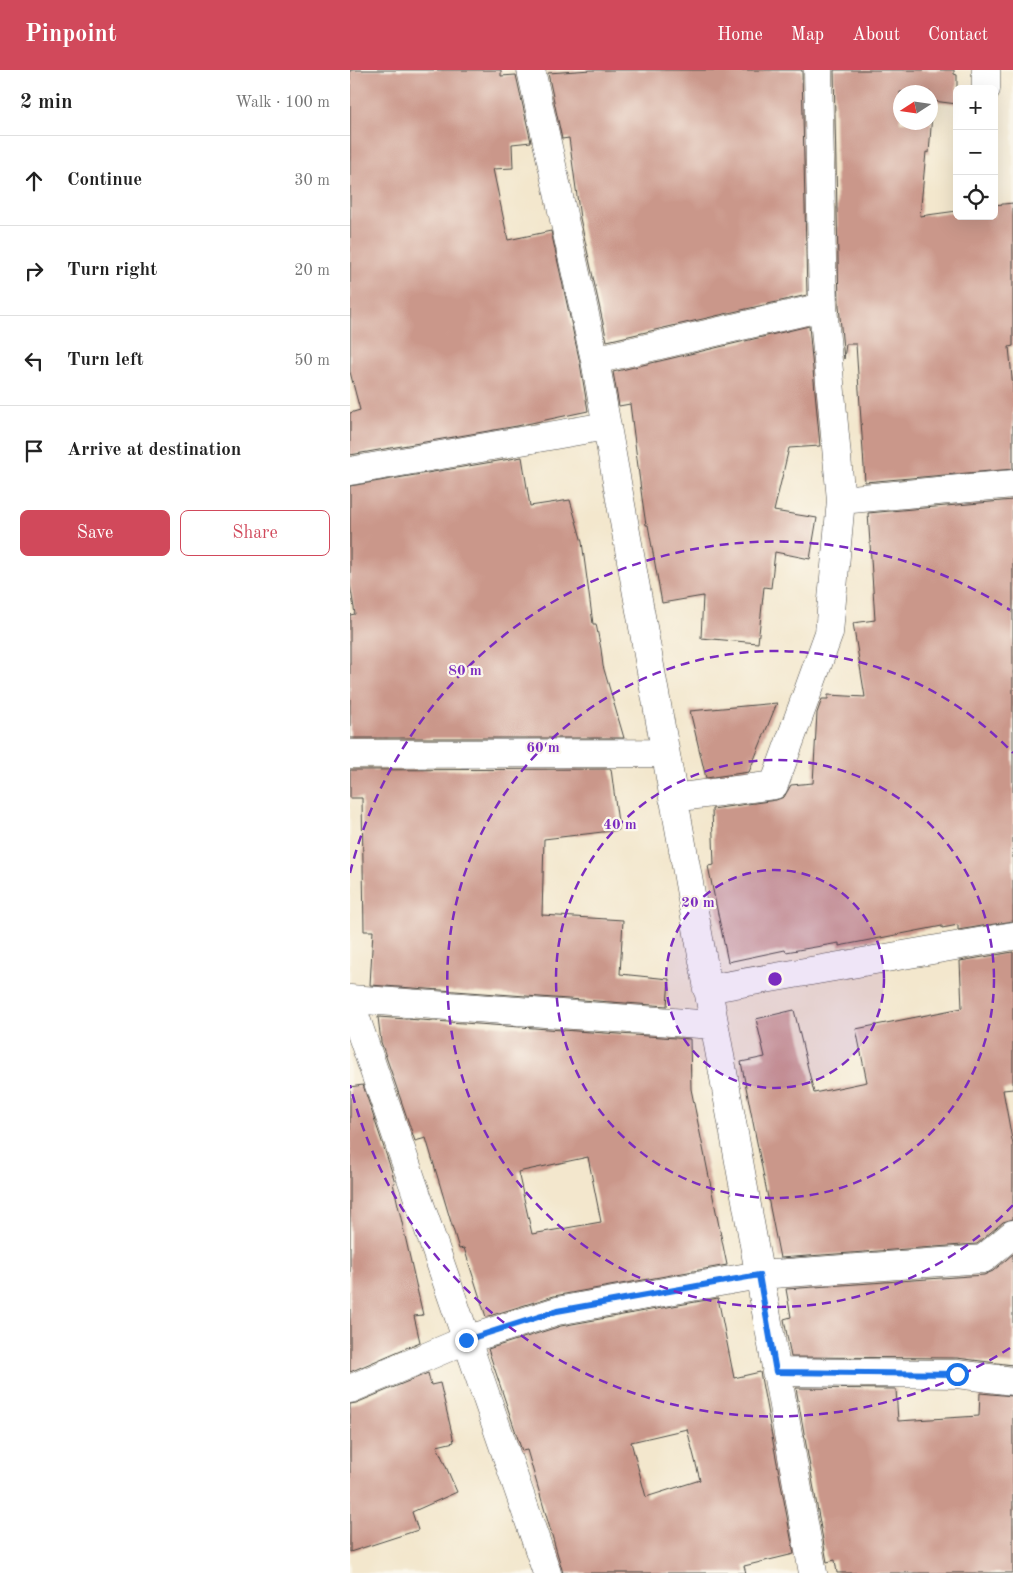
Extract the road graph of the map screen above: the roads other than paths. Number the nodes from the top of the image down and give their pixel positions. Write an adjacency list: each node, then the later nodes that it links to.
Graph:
1 (531, 70): 6 (street)
2 (818, 70): 5 (street)
3 (986, 70): 4 (street)
4 (986, 85)
5 (824, 307): 6 (street); 10 (street)
6 (595, 360): 7 (street)
7 (606, 426): 8 (street); 11 (street)
8 (350, 471)
9 (1013, 484): 10 (street)
10 (841, 500): 13 (street)
11 (664, 753): 12 (street); 13 (street)
12 (350, 754)
13 (673, 798): 15 (street)
14 (1013, 936): 15 (street)
15 (707, 989): 17 (street)
16 (350, 1000): 17 (street); 20 (street)
17 (714, 1025): 19 (street)
18 (1013, 1234): 19 (street)
19 (759, 1275): 20 (street); 21 (street)
20 (466, 1340): 23 (street); 24 (street)
21 (776, 1372): 22 (street); 25 (street)
22 (1013, 1381)
23 (350, 1389)
24 (547, 1573)
25 (813, 1573)

